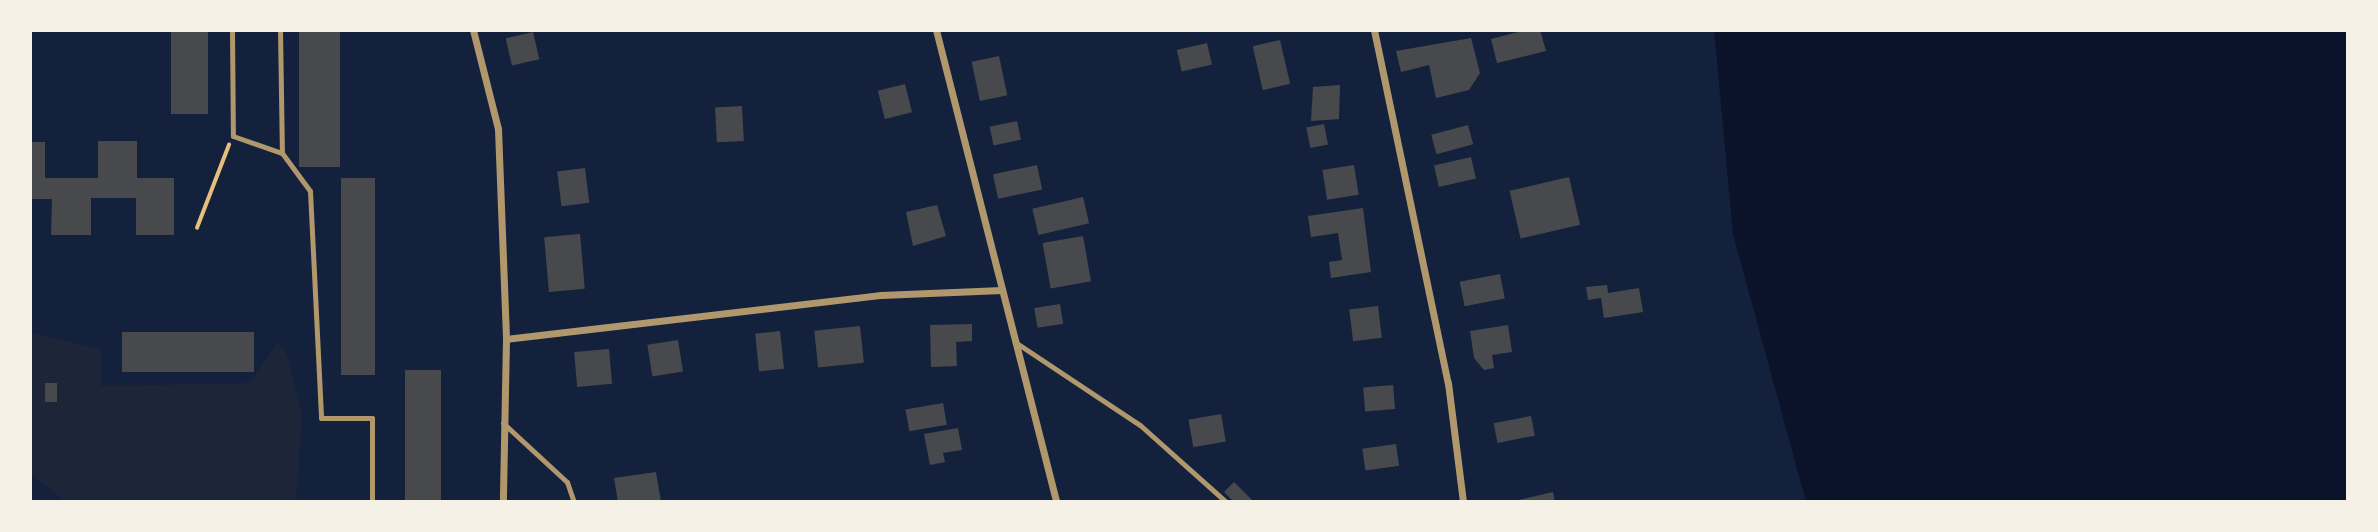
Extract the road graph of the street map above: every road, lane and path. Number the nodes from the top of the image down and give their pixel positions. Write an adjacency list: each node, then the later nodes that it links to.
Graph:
1 (232, 30): 6 (lane)
2 (280, 30): 7 (lane)
3 (473, 30): 10 (street)
4 (936, 30): 9 (street)
5 (1374, 30): 18 (street)
6 (233, 136): 7 (lane); 8 (path)
7 (282, 153): 13 (lane)
8 (197, 228)
9 (1002, 290): 10 (street); 11 (street)
10 (506, 339): 12 (street)
11 (1018, 344): 16 (street); 17 (lane)
12 (503, 423): 14 (street); 15 (lane)
13 (372, 502)
14 (503, 502)
15 (574, 502)
16 (1056, 502)
17 (1226, 502)
18 (1463, 502)

